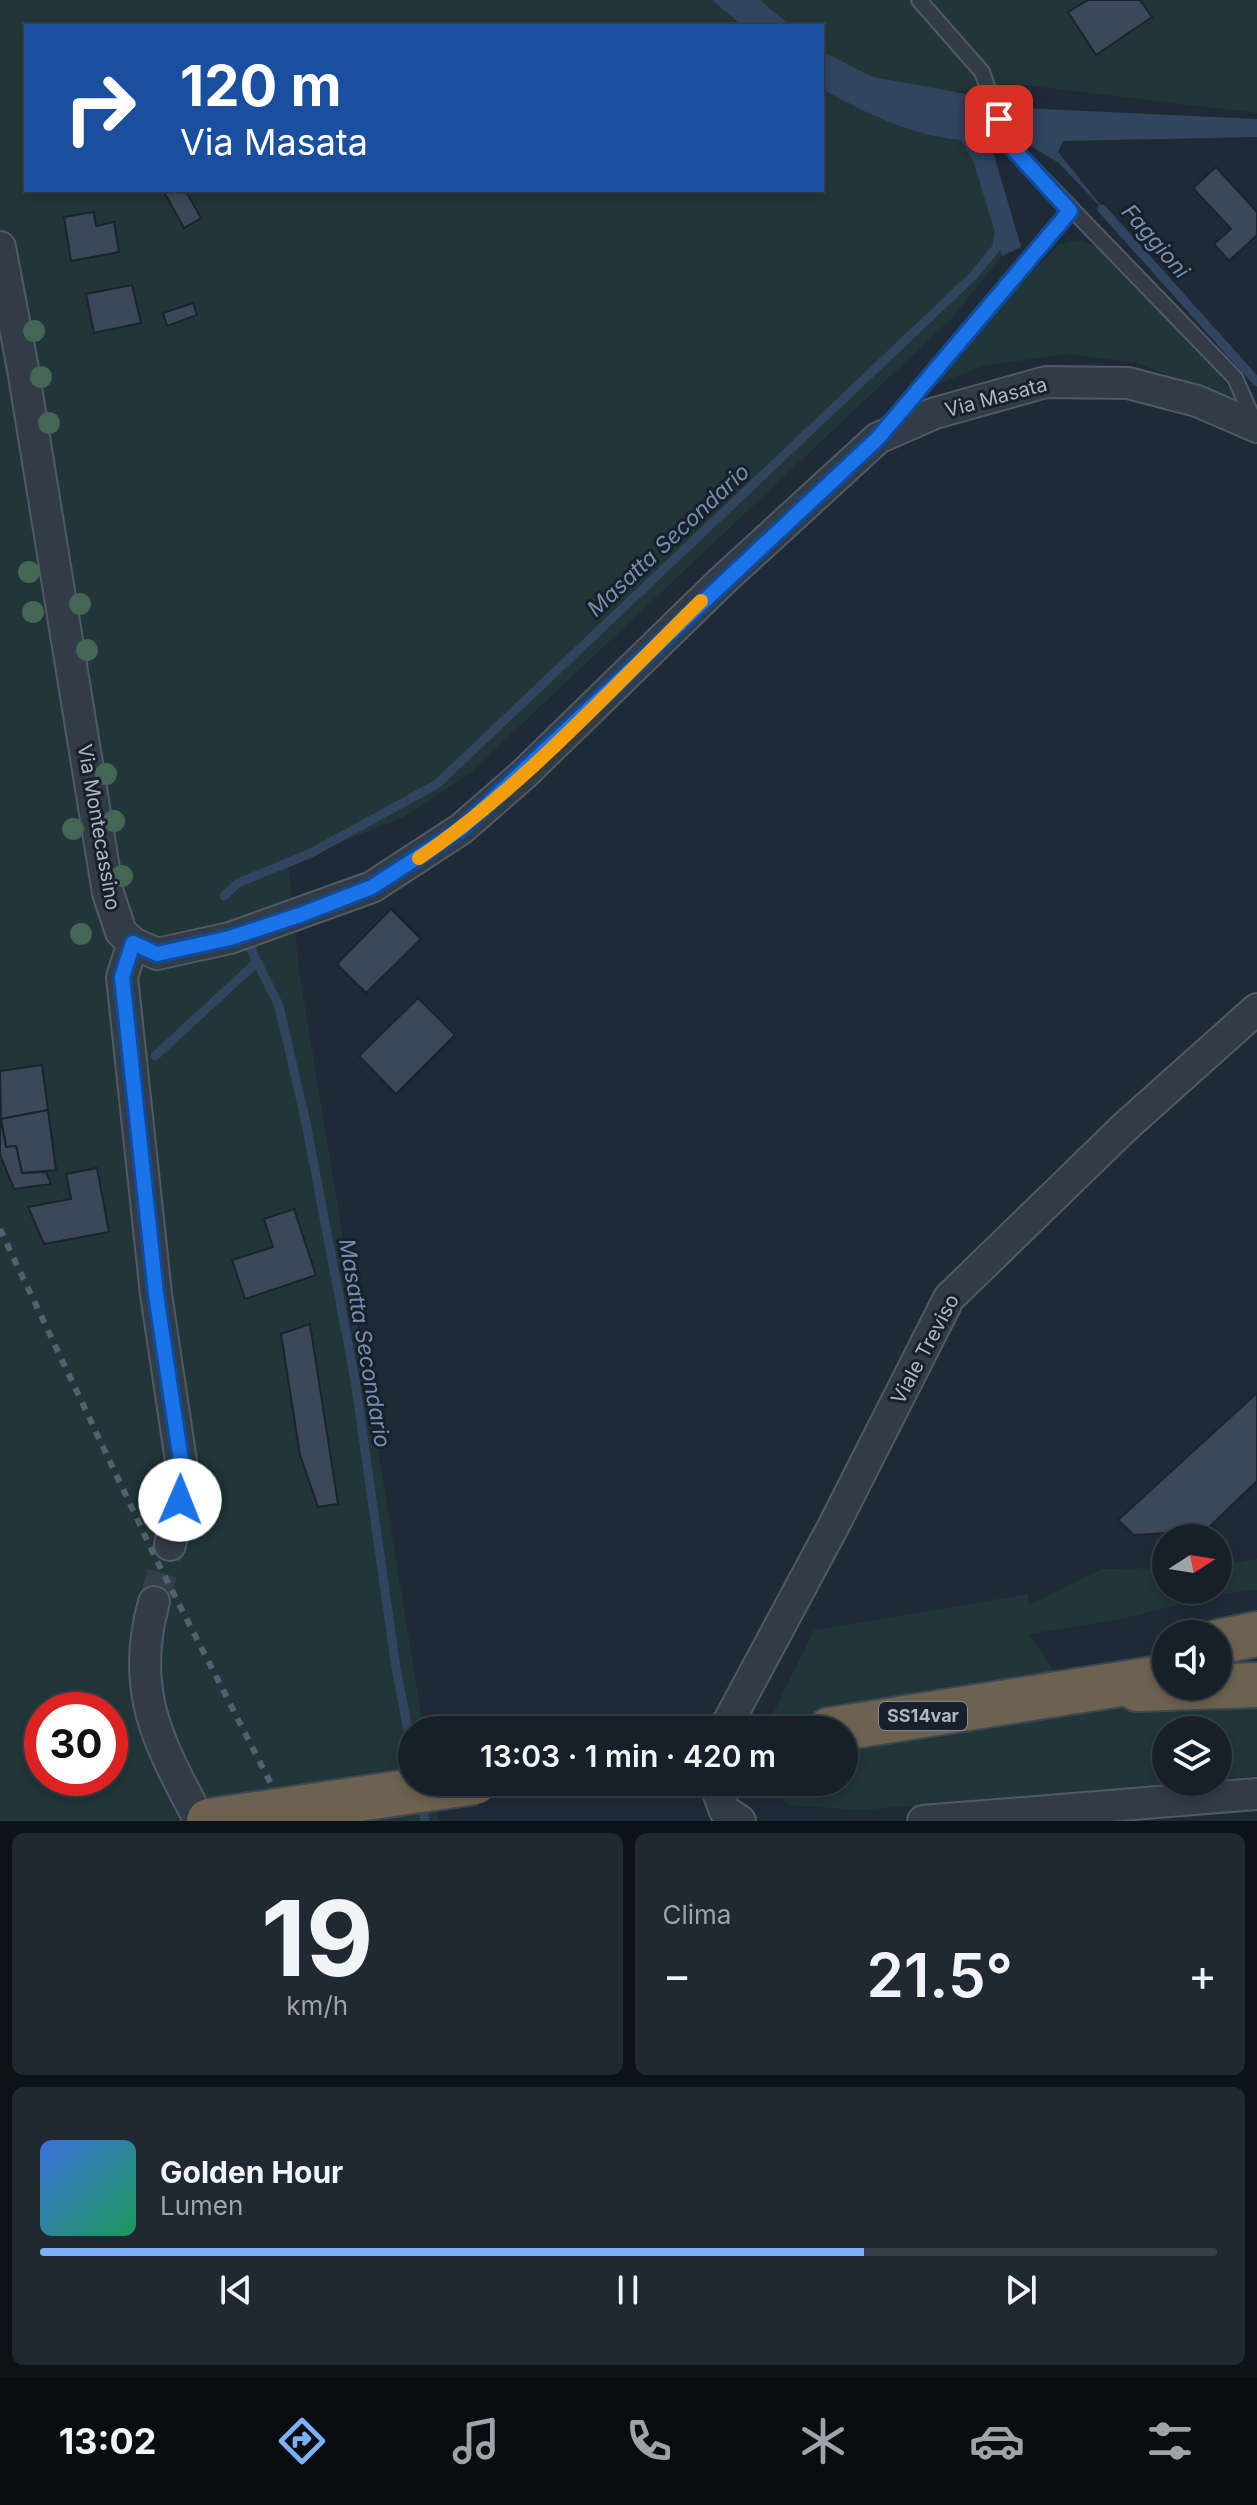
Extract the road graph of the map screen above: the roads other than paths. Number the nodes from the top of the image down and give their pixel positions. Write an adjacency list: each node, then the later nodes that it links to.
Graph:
1 (919, 0): 2 (lane, Via Masata)
2 (1070, 211): 4 (lane, Via Masata); 5 (lane, Via Masata)
3 (0, 247): 6 (street, Via Montecassino)
4 (1256, 427): 5 (street, Via Masata)
5 (878, 438): 6 (street, Via Masata)
6 (133, 943): 8 (street)
7 (1257, 1009): 18 (street, Viale Treviso)
8 (170, 1545)
9 (154, 1602): 23 (street)
10 (1257, 1634): 11 (highway)
11 (1232, 1639)
12 (1152, 1663): 17 (highway)
13 (1257, 1663): 14 (highway)
14 (1232, 1667)
15 (1152, 1679): 17 (highway, SS14var)
16 (1257, 1685): 17 (highway)
17 (1087, 1689): 19 (highway, SS14var)
18 (732, 1716)
19 (858, 1726)
20 (398, 1793): 24 (highway, bridge)
21 (1257, 1794): 26 (street)
22 (719, 1796): 25 (street)
23 (200, 1821)
24 (209, 1821)
25 (740, 1821)
26 (923, 1821)

